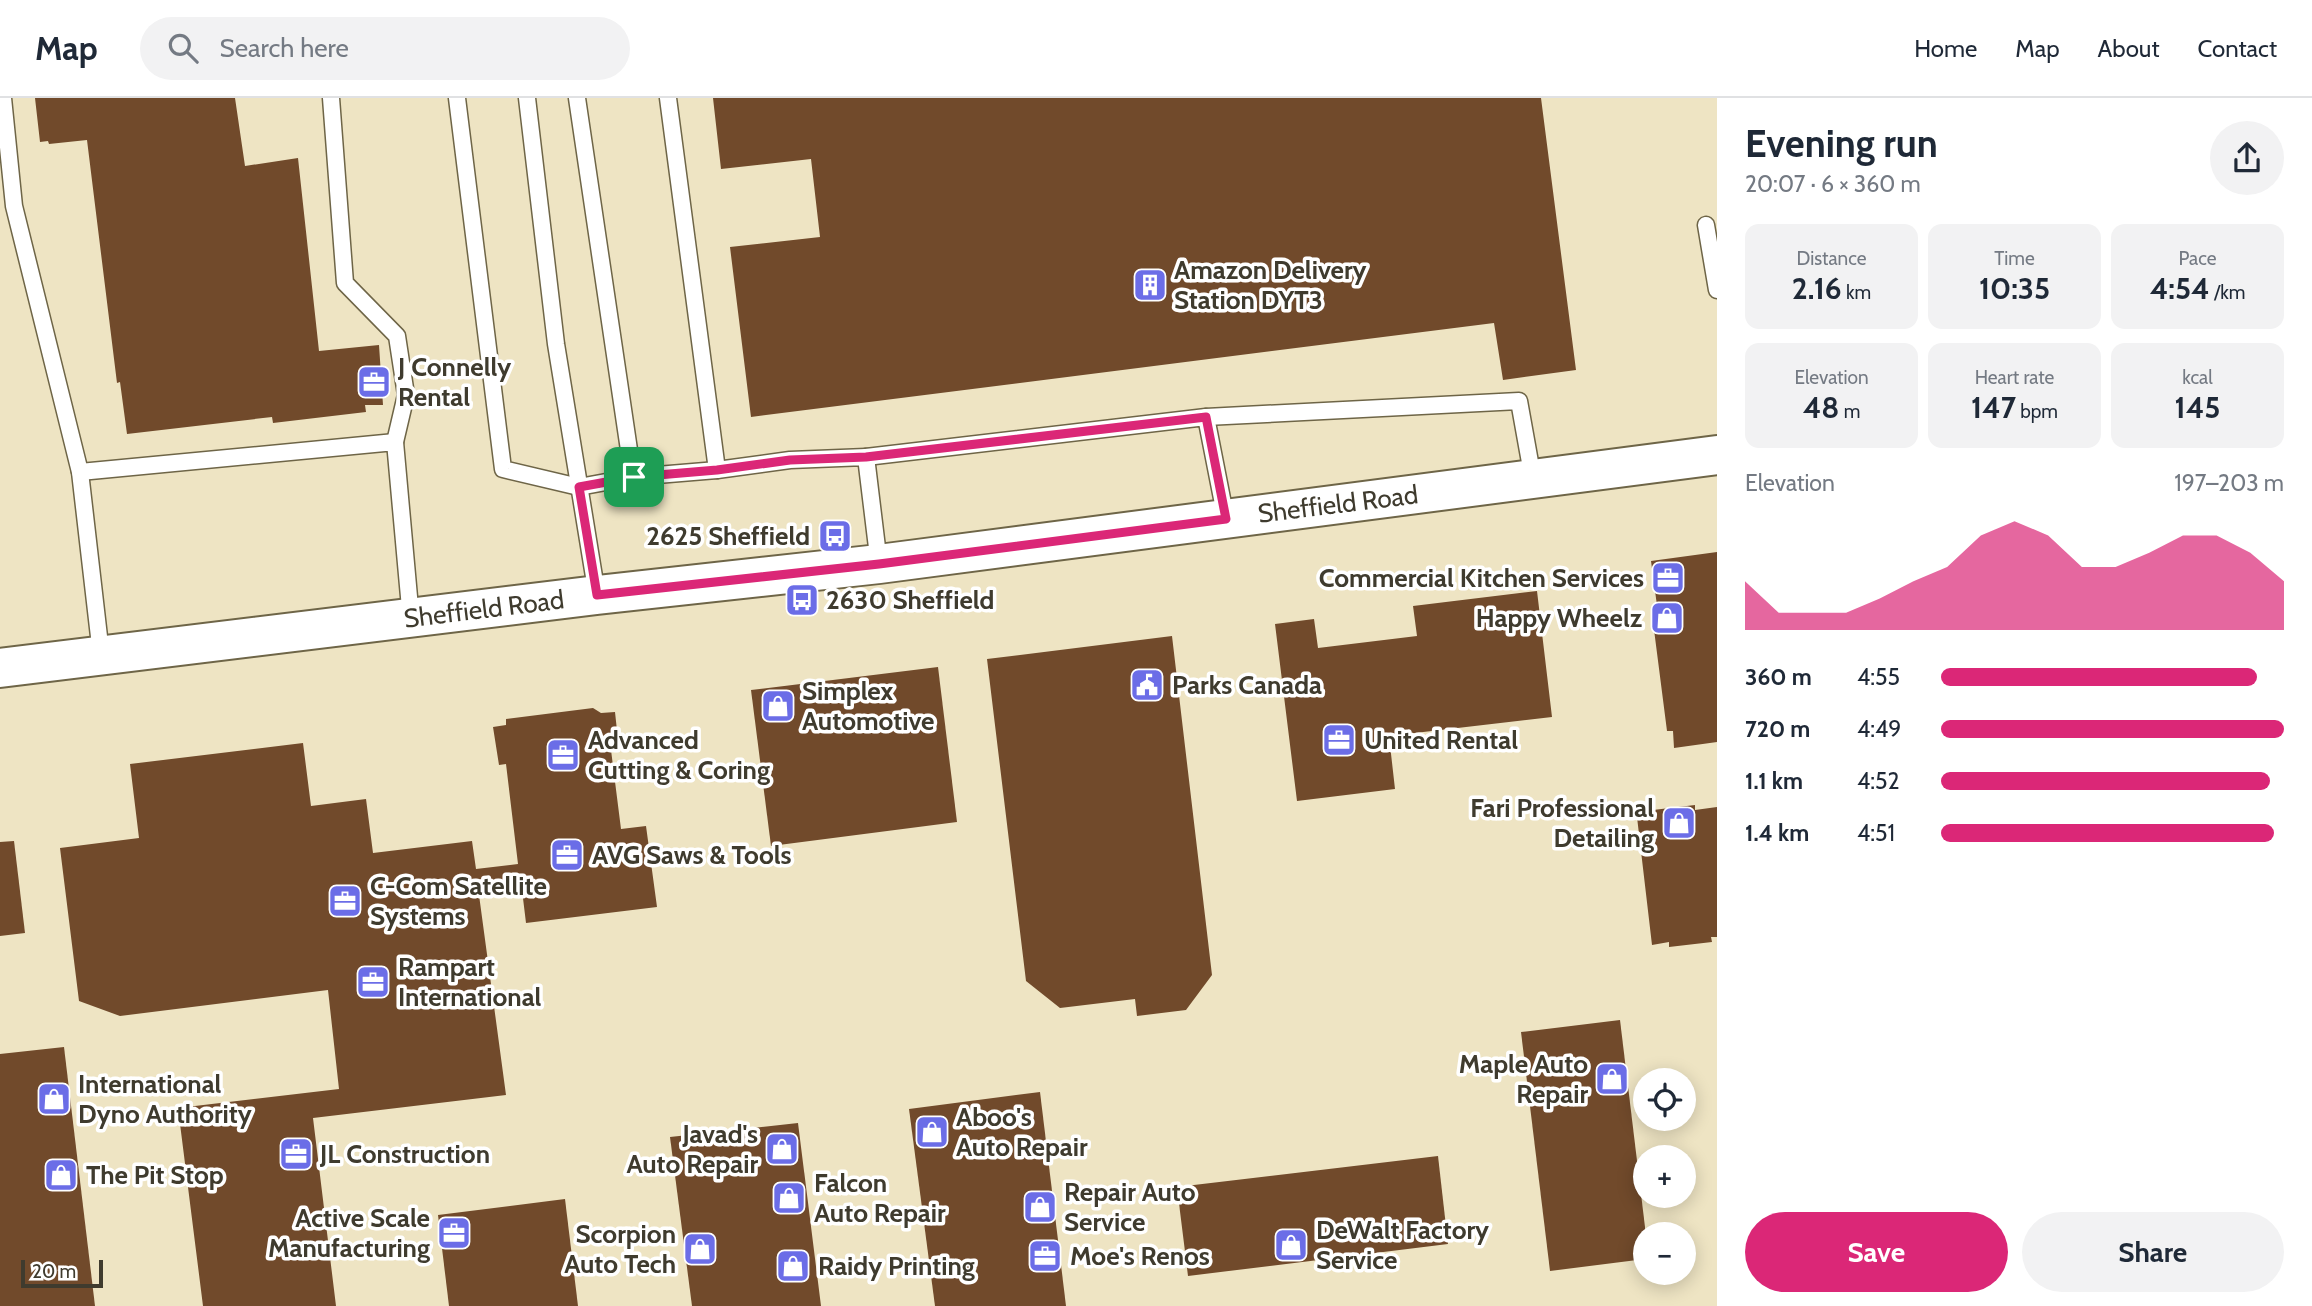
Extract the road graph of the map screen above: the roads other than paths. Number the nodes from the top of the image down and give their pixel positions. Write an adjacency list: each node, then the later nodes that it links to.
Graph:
1 (3, 98): 14 (lane)
2 (331, 98): 10 (lane)
3 (457, 98): 17 (lane)
4 (527, 98): 17 (lane)
5 (577, 98): 15 (lane)
6 (668, 98): 13 (lane)
7 (1706, 225): 8 (lane)
8 (1717, 289)
9 (1206, 417): 12 (lane); 16 (lane); 18 (lane)
10 (395, 442): 14 (lane); 21 (lane)
11 (1717, 456): 16 (street, Sheffield Road)
12 (866, 457): 13 (lane); 19 (lane)
13 (717, 470): 15 (lane)
14 (80, 472): 22 (lane)
15 (634, 477): 17 (lane)
16 (1533, 479): 18 (street, Sheffield Road)
17 (579, 487): 20 (lane)
18 (1226, 519): 19 (street, Sheffield Road)
19 (879, 564): 20 (street, Sheffield Road)
20 (597, 595): 21 (street, Sheffield Road)
21 (411, 619): 22 (street, Sheffield Road)
22 (101, 654): 23 (street, Sheffield Road)
23 (0, 668)

